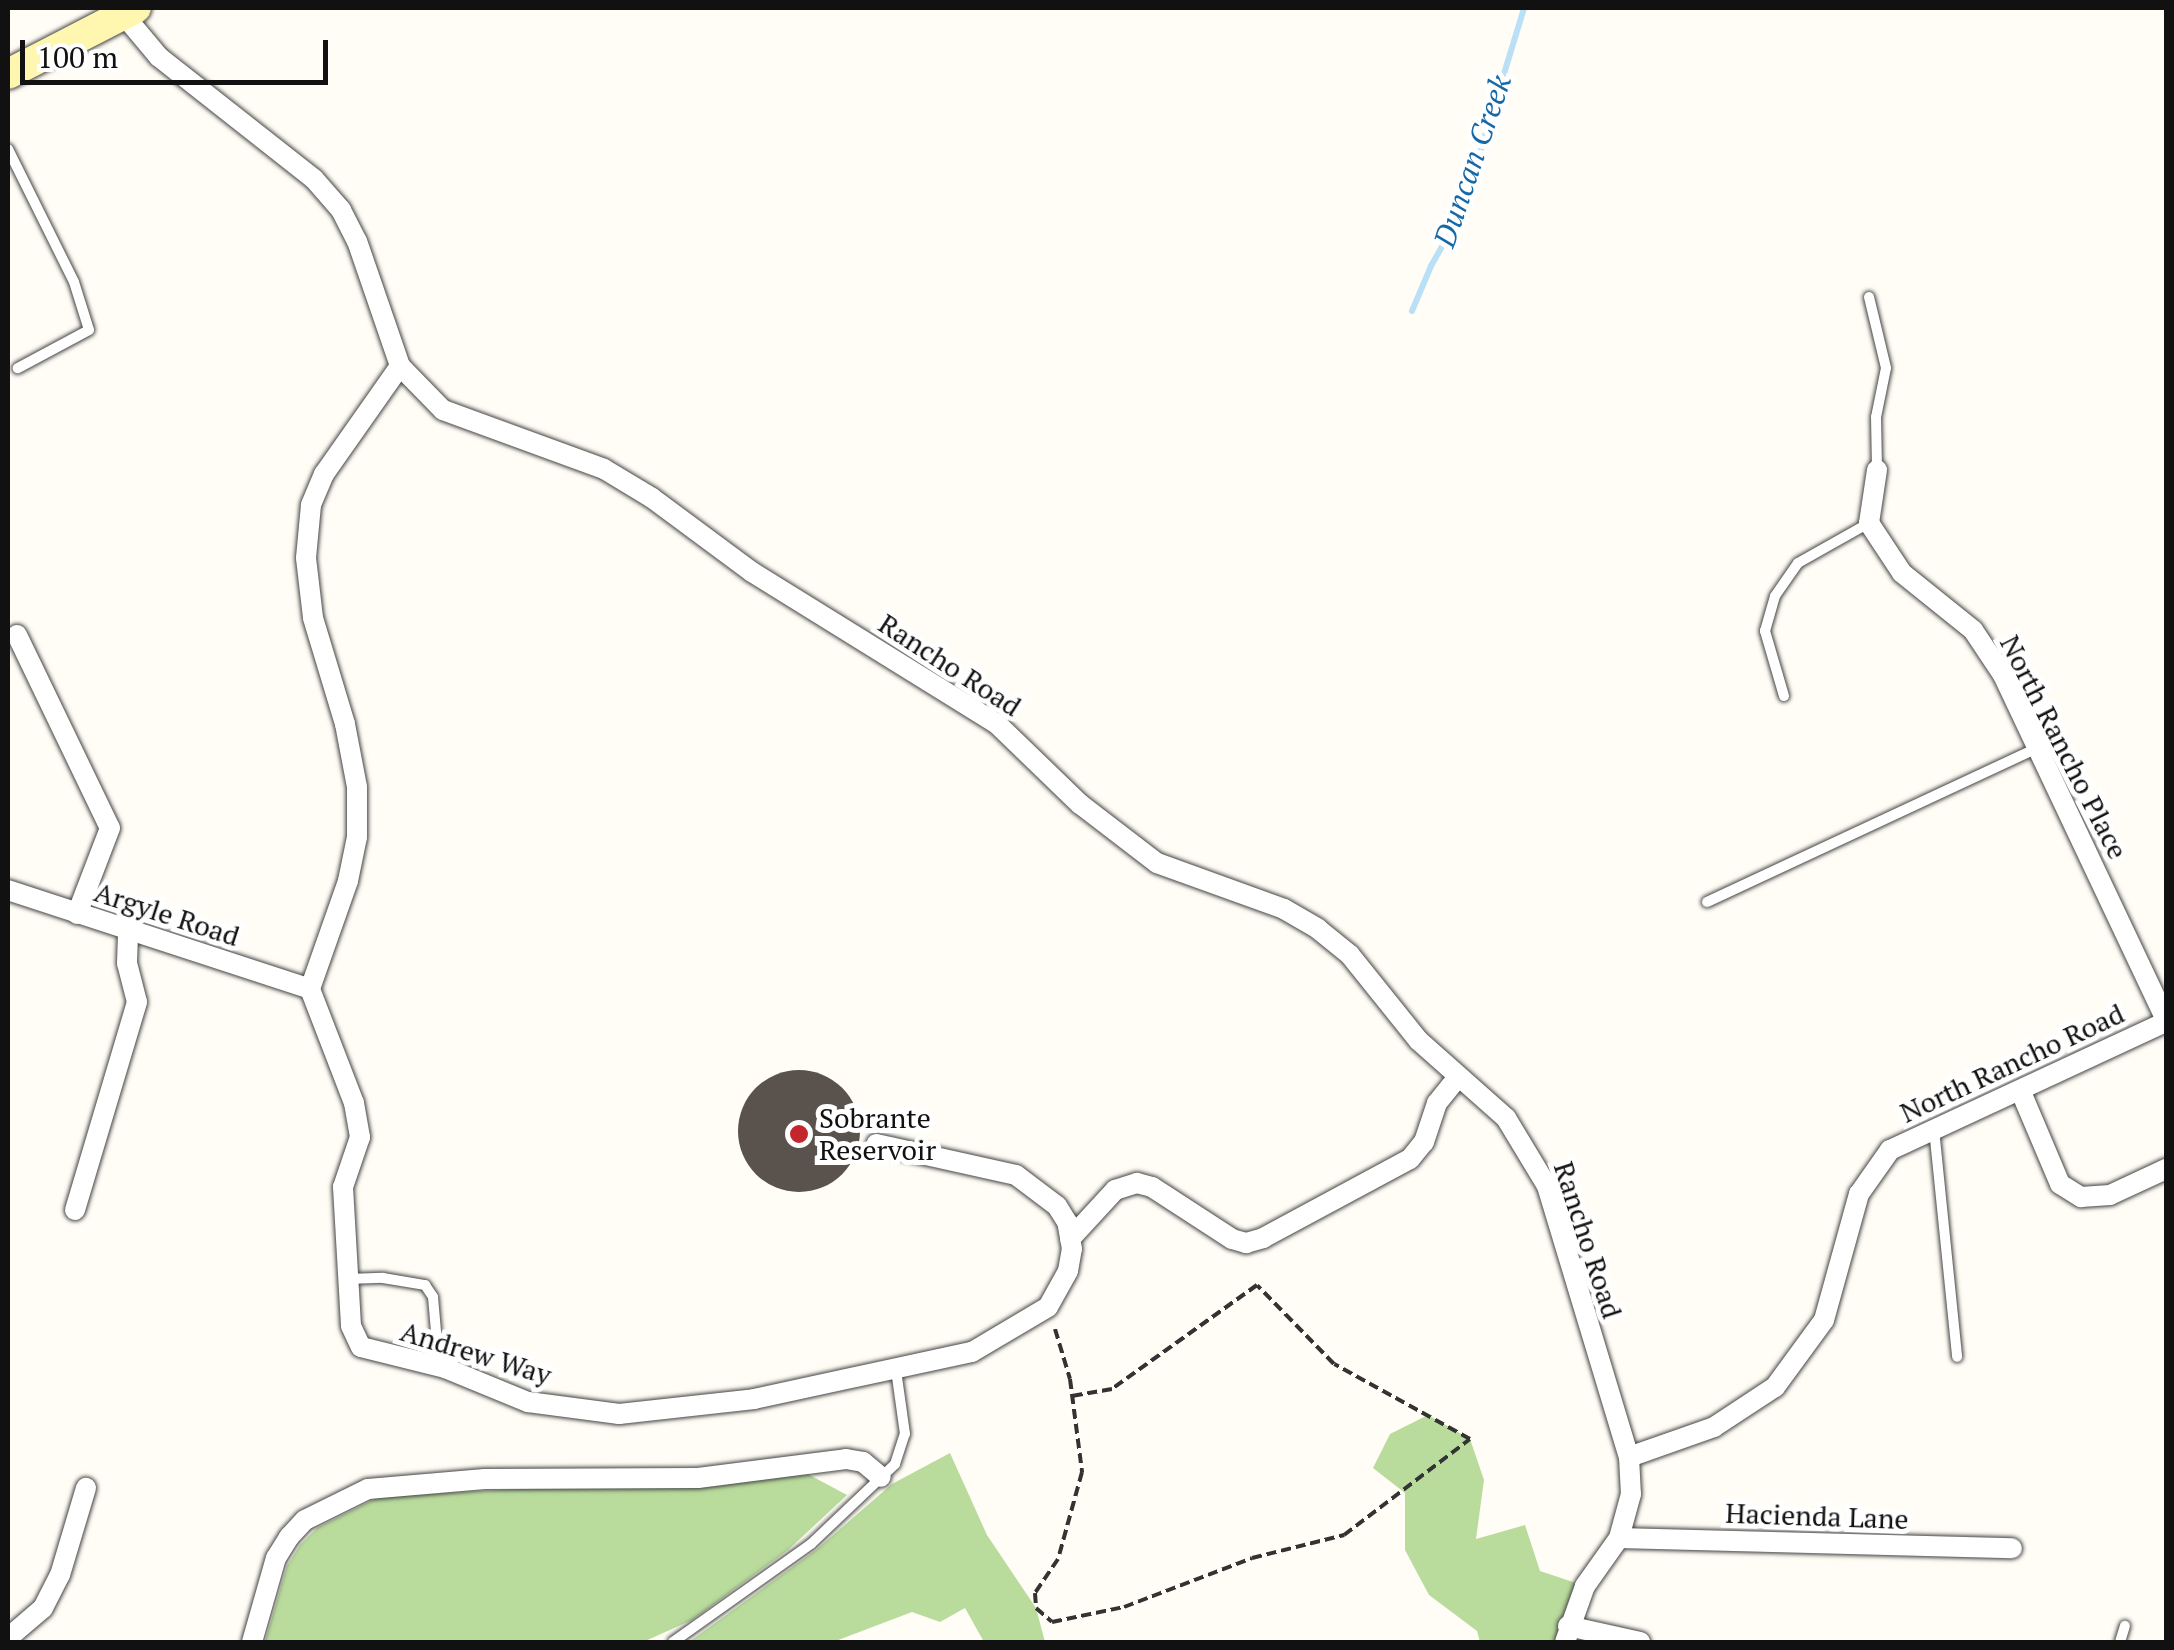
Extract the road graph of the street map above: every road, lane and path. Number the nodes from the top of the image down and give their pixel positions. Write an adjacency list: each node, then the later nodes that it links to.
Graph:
1 (129, 11): 2 (main road); 5 (street, Rancho Road)
2 (8, 74)
3 (8, 150): 6 (lane)
4 (1869, 297): 7 (lane)
5 (400, 366): 16 (street); 18 (street, Rancho Road)
6 (18, 368)
7 (1877, 470): 8 (street)
8 (1870, 523): 10 (lane); 11 (street, North Rancho Place)
9 (17, 635): 14 (street)
10 (1784, 696)
11 (2039, 748): 13 (lane); 17 (street, North Rancho Place)
12 (8, 890): 14 (street, Argyle Road)
13 (1707, 902)
14 (78, 914): 15 (street, Argyle Road)
15 (128, 932): 16 (street, Argyle Road); 23 (street)
16 (310, 989): 25 (street, Andrew Way)
17 (2166, 1021): 19 (street, North Rancho Road)
18 (1458, 1078): 24 (street); 31 (street, Rancho Road)
19 (2021, 1092): 20 (street, North Rancho Road); 22 (street)
20 (1934, 1128): 27 (lane); 31 (street, North Rancho Road)
21 (876, 1144): 24 (street)
22 (2166, 1169)
23 (75, 1210)
24 (1070, 1240): 26 (street)
25 (346, 1279): 28 (street, Andrew Way); 28 (lane)
26 (1048, 1307): 29 (street, Andrew Way); 30 (path)
27 (1957, 1357)
28 (439, 1366): 29 (street, Andrew Way)
29 (896, 1370): 32 (lane)
30 (1072, 1396): 30 (path)
31 (1629, 1457): 34 (street, Rancho Road)
32 (881, 1477): 39 (street); 40 (lane)
33 (86, 1488): 38 (street)
34 (1619, 1538): 35 (street, Hacienda Lane); 37 (street)
35 (2012, 1548)
36 (2125, 1626): 42 (lane)
37 (1566, 1634): 41 (street)
38 (8, 1638)
39 (252, 1642)
40 (672, 1642)
41 (1640, 1642)
42 (2120, 1642)

